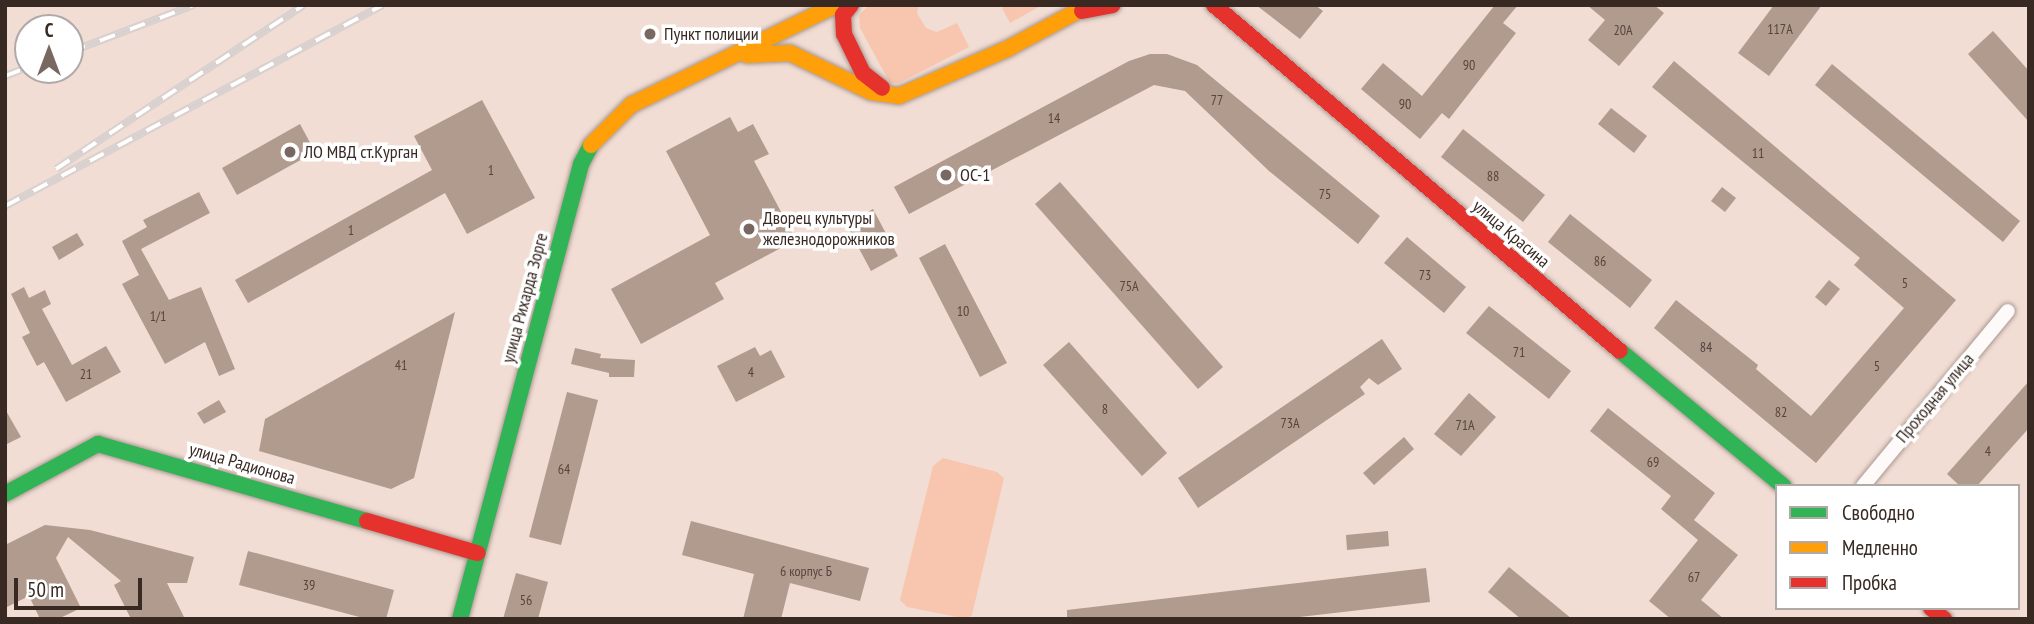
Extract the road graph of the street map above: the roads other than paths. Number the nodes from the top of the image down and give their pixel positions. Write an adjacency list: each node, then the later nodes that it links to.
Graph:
1 (836, 5): 6 (main road)
2 (851, 5): 7 (main road)
3 (1112, 5): 5 (main road)
4 (1213, 6): 9 (main road, улица Красина)
5 (1086, 7): 7 (main road)
6 (724, 59): 7 (main road); 12 (main road, улица Рихарда Зорге)
7 (898, 96)
8 (2008, 310): 10 (street, Проходная улица)
9 (1781, 484)
10 (1865, 484)
11 (5, 494): 12 (main road, улица Радионова)
12 (477, 553): 13 (main road, улица Рихарда Зорге)
13 (460, 619)

